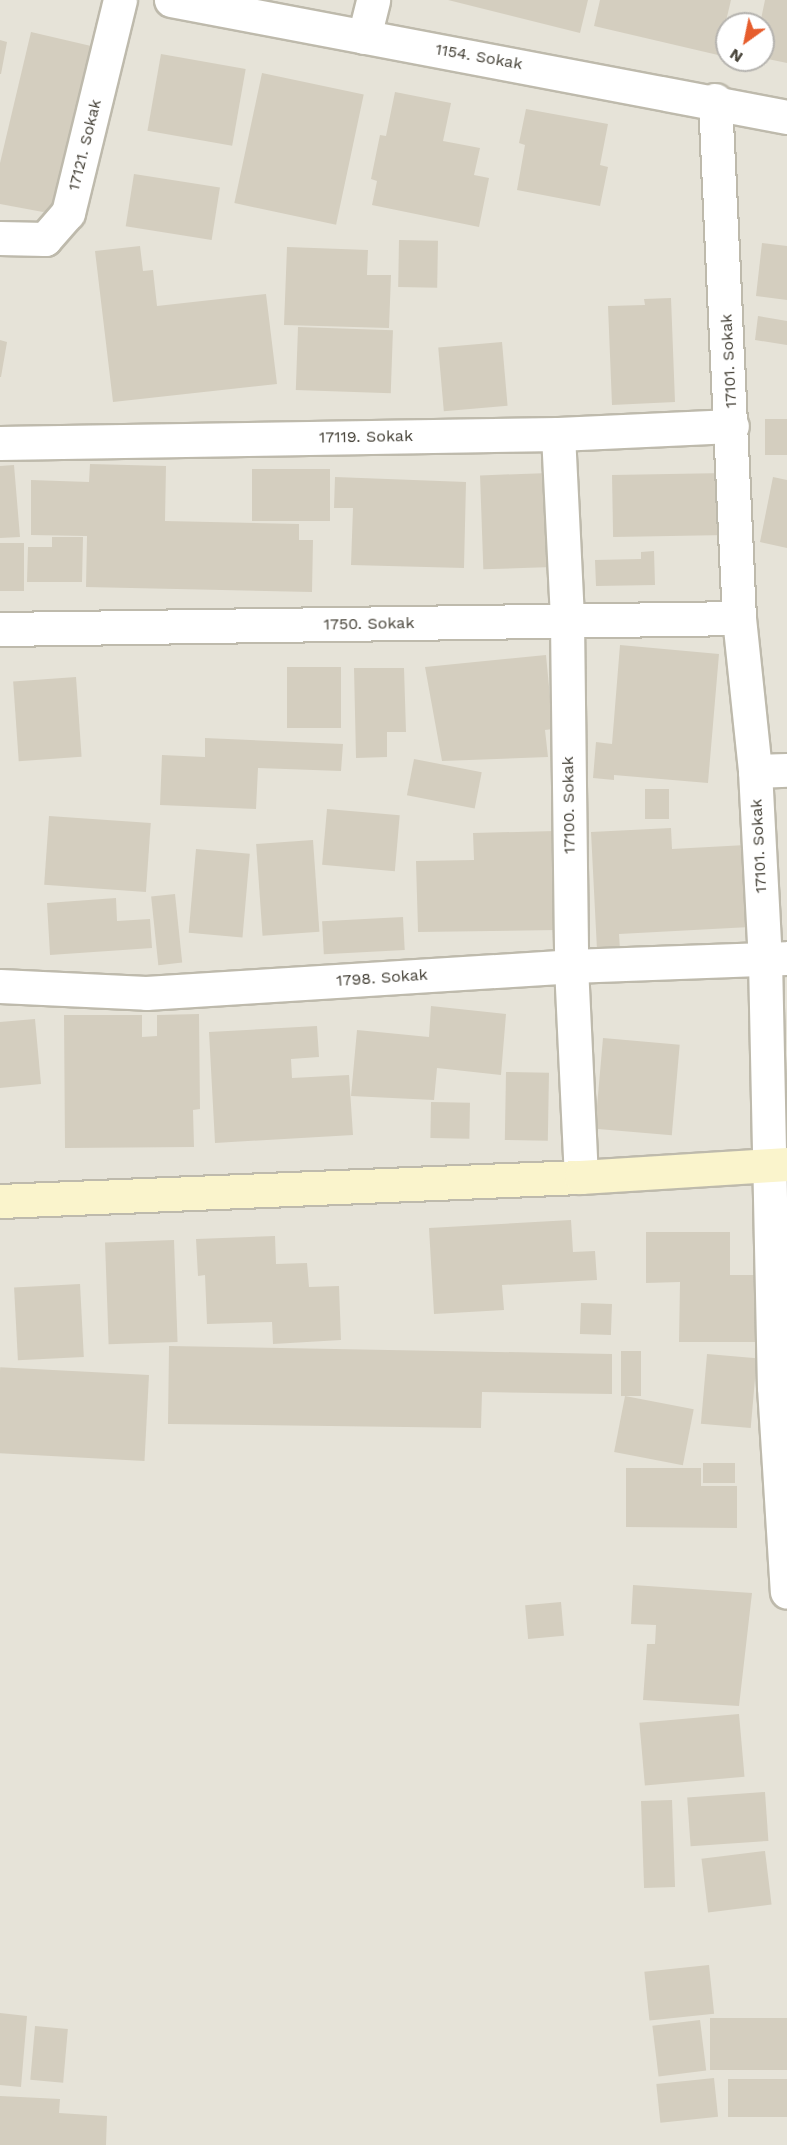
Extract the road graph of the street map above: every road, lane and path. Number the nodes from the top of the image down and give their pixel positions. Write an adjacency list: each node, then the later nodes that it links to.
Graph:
1 (120, 0): 7 (street, 17121. Sokak)
2 (171, 0): 4 (street, 1154. Sokak)
3 (373, 0): 4 (street)
4 (364, 37): 5 (street, 1154. Sokak)
5 (715, 100): 6 (street, 1154. Sokak); 8 (street, 17101. Sokak)
6 (787, 117)
7 (0, 238)
8 (732, 426): 9 (street, 17119. Sokak); 11 (street, 17101. Sokak)
9 (558, 434): 10 (street, 17119. Sokak); 12 (street, 17100. Sokak)
10 (0, 443)
11 (739, 618): 12 (street, 1750. Sokak); 15 (street, 17101. Sokak)
12 (567, 621): 13 (street, 1750. Sokak); 17 (street, 17100. Sokak)
13 (0, 629)
14 (787, 770): 15 (street)
15 (755, 771): 16 (street, 17101. Sokak)
16 (776, 959): 17 (street, 1798. Sokak); 19 (street, 17101. Sokak)
17 (571, 966): 18 (street, 1798. Sokak); 20 (street, 17100. Sokak)
18 (0, 984)
19 (778, 1164): 20 (street); 22 (street, 17101. Sokak)
20 (581, 1177): 21 (street)
21 (0, 1201)
22 (780, 1389): 23 (street, 17101. Sokak)
23 (787, 1592)

